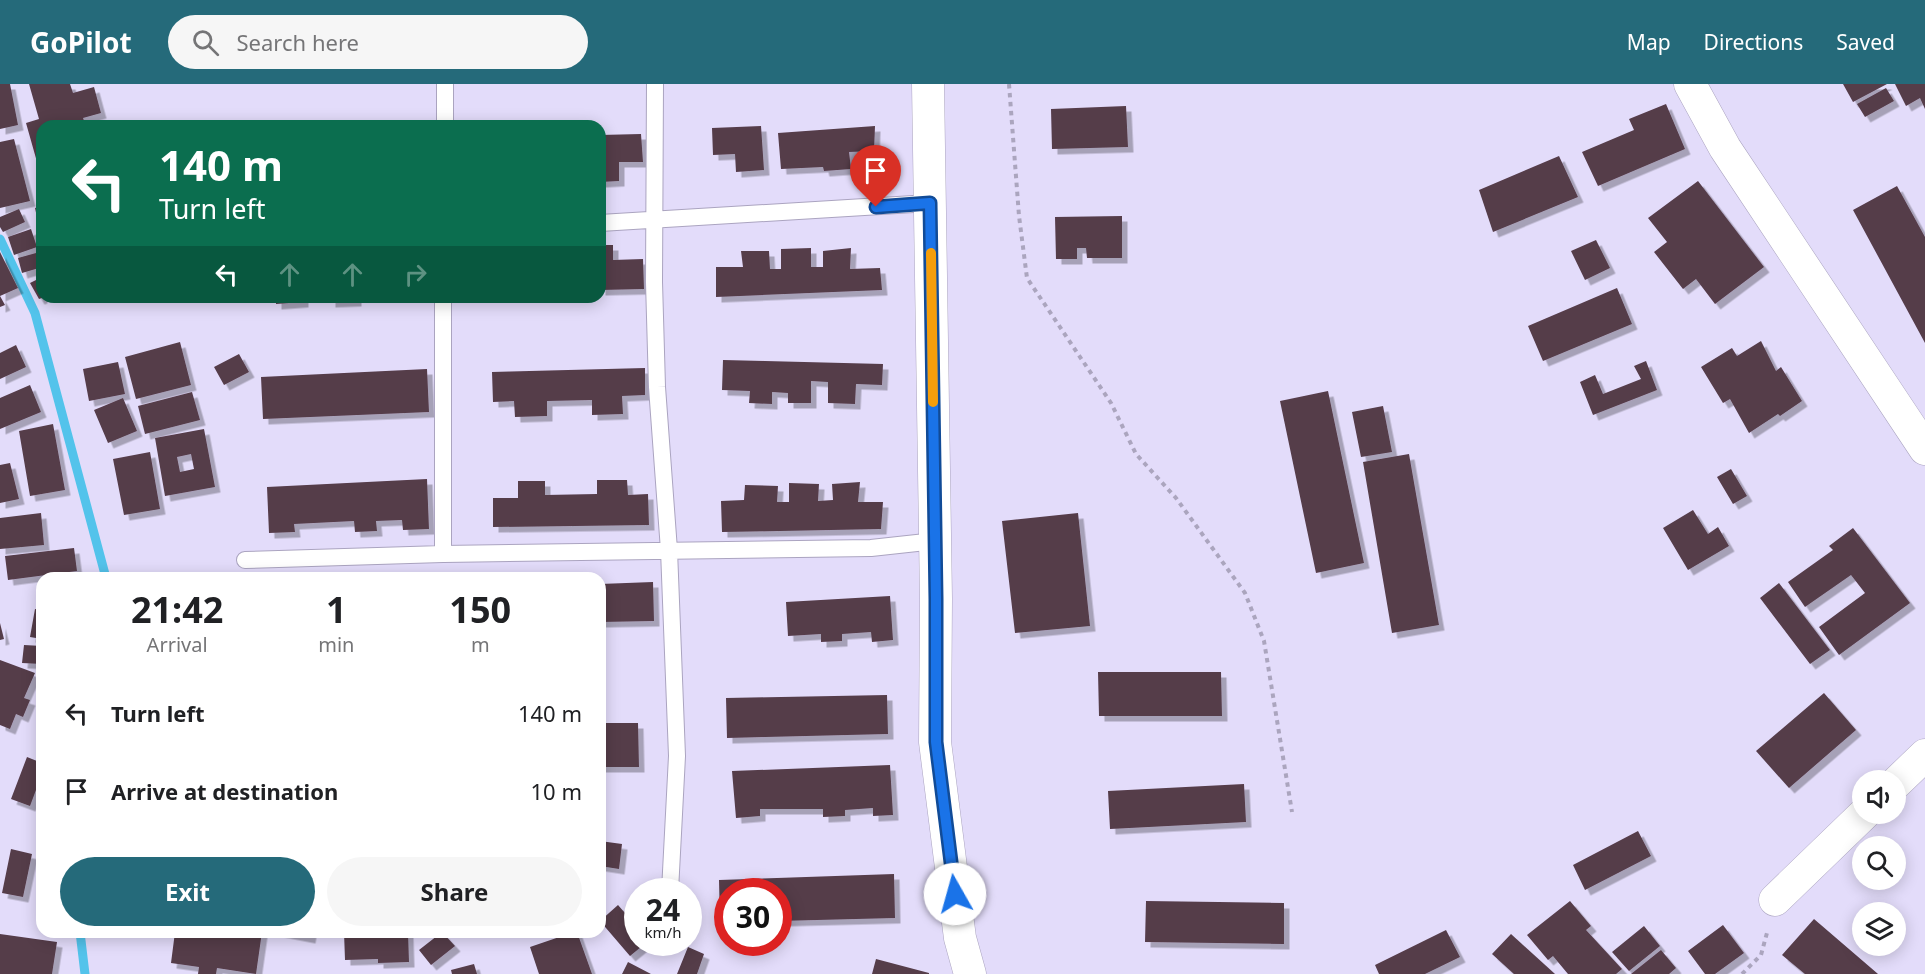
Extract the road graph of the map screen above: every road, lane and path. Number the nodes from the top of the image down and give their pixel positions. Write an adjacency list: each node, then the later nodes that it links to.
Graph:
1 (445, 84): 6 (lane)
2 (655, 84): 8 (lane)
3 (928, 84): 7 (street)
4 (1010, 84): 18 (path)
5 (1690, 84): 11 (street)
6 (445, 120)
7 (930, 203): 8 (lane); 12 (street)
8 (654, 220): 9 (lane); 13 (lane)
9 (606, 223)
10 (443, 303): 14 (lane)
11 (1925, 449)
12 (935, 541): 13 (lane); 22 (street)
13 (669, 550): 14 (lane); 20 (lane)
14 (443, 554): 15 (lane)
15 (245, 560)
16 (1925, 755): 17 (street)
17 (1906, 773)
18 (1292, 812)
19 (1854, 824): 21 (street)
20 (671, 878)
21 (1775, 900): 23 (path)
22 (970, 974)
23 (1742, 974)

